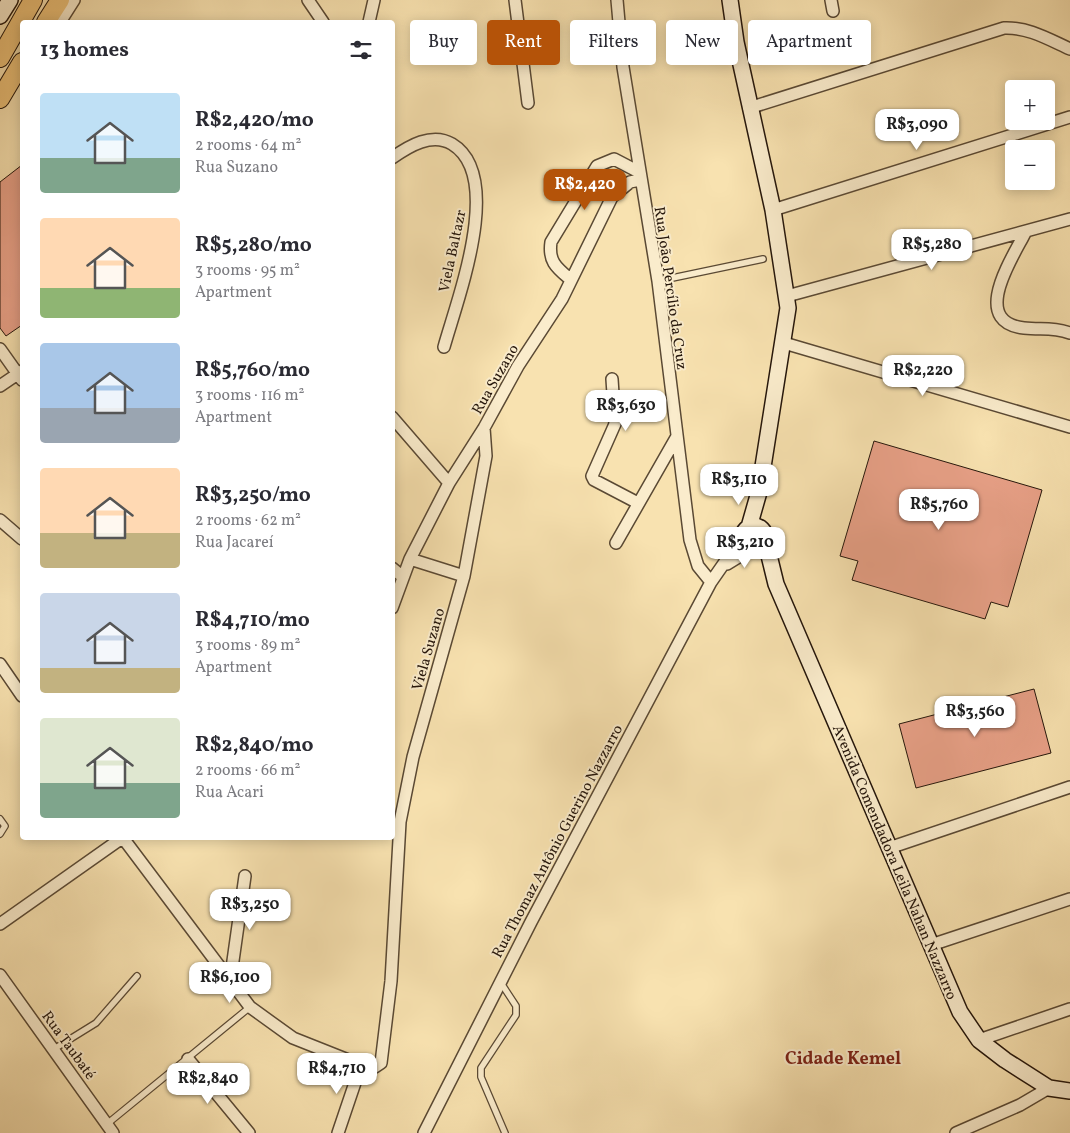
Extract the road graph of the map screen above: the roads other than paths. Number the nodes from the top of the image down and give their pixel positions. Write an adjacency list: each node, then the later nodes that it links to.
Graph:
1 (10, 0): 10 (main road)
2 (33, 0): 11 (main road)
3 (60, 0): 12 (main road)
4 (74, 0): 13 (street)
5 (308, 0): 14 (street)
6 (374, 0): 15 (street)
7 (514, 0): 21 (street)
8 (617, 0): 25 (street, Rua João Percílio da Cruz)
9 (730, 0): 22 (main road, Avenida Comendadora Leila Nahan Nazzarro)
10 (0, 16)
11 (22, 20)
12 (47, 20)
13 (61, 20)
14 (322, 20)
15 (369, 20)
16 (20, 23): 18 (main road)
17 (1070, 49): 22 (street)
18 (0, 58)
19 (20, 71): 20 (main road)
20 (0, 99)
21 (528, 103)
22 (749, 108): 26 (main road, Avenida Comendadora Leila Nahan Nazzarro)
23 (1070, 117): 26 (street)
24 (395, 156): 37 (street, Viela Baltazr)
25 (640, 176): 30 (street, Rua Suzano); 30 (street); 31 (street, Rua João Percílio da Cruz)
26 (773, 210): 32 (main road, Avenida Comendadora Leila Nahan Nazzarro)
27 (1070, 219): 28 (street)
28 (1025, 233): 32 (street); 34 (street)
29 (763, 259): 31 (lane)
30 (571, 280): 45 (street, Rua Suzano)
31 (658, 281): 46 (street, Rua João Percílio da Cruz)
32 (787, 296): 36 (main road, Avenida Comendadora Leila Nahan Nazzarro)
33 (1070, 325): 34 (street)
34 (1054, 328): 35 (street)
35 (1070, 333)
36 (784, 343): 44 (street); 48 (main road, Avenida Comendadora Leila Nahan Nazzarro)
37 (444, 347)
38 (0, 350): 39 (street)
39 (20, 374)
40 (20, 376): 42 (street)
41 (612, 378): 49 (street)
42 (0, 386)
43 (395, 420): 47 (street)
44 (1070, 426)
45 (484, 428): 47 (street, Rua Suzano); 58 (street, Viela Suzano)
46 (676, 438): 49 (street); 60 (street, Rua João Percílio da Cruz)
47 (449, 483): 55 (street, Rua Suzano)
48 (759, 492): 51 (main road, Avenida Comendadora Leila Nahan Nazzarro); 53 (main road, Avenida Comendadora Leila Nahan Nazzarro)
49 (638, 503): 54 (street)
50 (0, 520): 52 (street)
51 (746, 532): 53 (main road); 56 (street, Rua Thomaz Antônio Guerino Nazzarro)
52 (20, 537)
53 (759, 542): 56 (street, Rua Thomaz Antônio Guerino Nazzarro); 70 (main road, Avenida Comendadora Leila Nahan Nazzarro)
54 (616, 543)
55 (410, 559): 58 (street); 59 (street, Rua Suzano)
56 (724, 566): 60 (street, Rua Thomaz Antônio Guerino Nazzarro)
57 (395, 571): 59 (street)
58 (464, 576): 66 (street, Viela Suzano)
59 (402, 577): 61 (street, Rua Suzano)
60 (711, 582): 78 (street, Rua Thomaz Antônio Guerino Nazzarro)
61 (395, 599)
62 (0, 664): 63 (street)
63 (20, 693)
64 (1070, 787): 70 (street)
65 (0, 819): 67 (lane)
66 (396, 819): 84 (street, Viela Suzano)
67 (0, 834)
68 (119, 840): 73 (street)
69 (124, 840): 77 (street)
70 (889, 848): 74 (main road, Avenida Comendadora Leila Nahan Nazzarro)
71 (245, 876): 77 (street)
72 (1070, 899): 74 (street)
73 (0, 924)
74 (932, 946): 81 (main road, Avenida Comendadora Leila Nahan Nazzarro)
75 (0, 975): 82 (street, Rua Taubaté)
76 (137, 976): 82 (lane)
77 (230, 982): 79 (street)
78 (500, 983): 90 (street, Rua Thomaz Antônio Guerino Nazzarro); 91 (lane)
79 (250, 1007): 83 (lane); 84 (street)
80 (1070, 1009): 81 (street)
81 (979, 1040): 85 (main road, Avenida Comendadora Leila Nahan Nazzarro)
82 (54, 1049): 87 (street, Rua Taubaté)
83 (188, 1059): 87 (lane); 88 (street)
84 (361, 1065): 89 (street)
85 (1049, 1088): 86 (main road, Avenida Comendadora Leila Nahan Nazzarro); 92 (street)
86 (1070, 1091)
87 (110, 1128)
88 (249, 1133)
89 (338, 1133)
90 (424, 1133)
91 (505, 1133)
92 (956, 1133)

